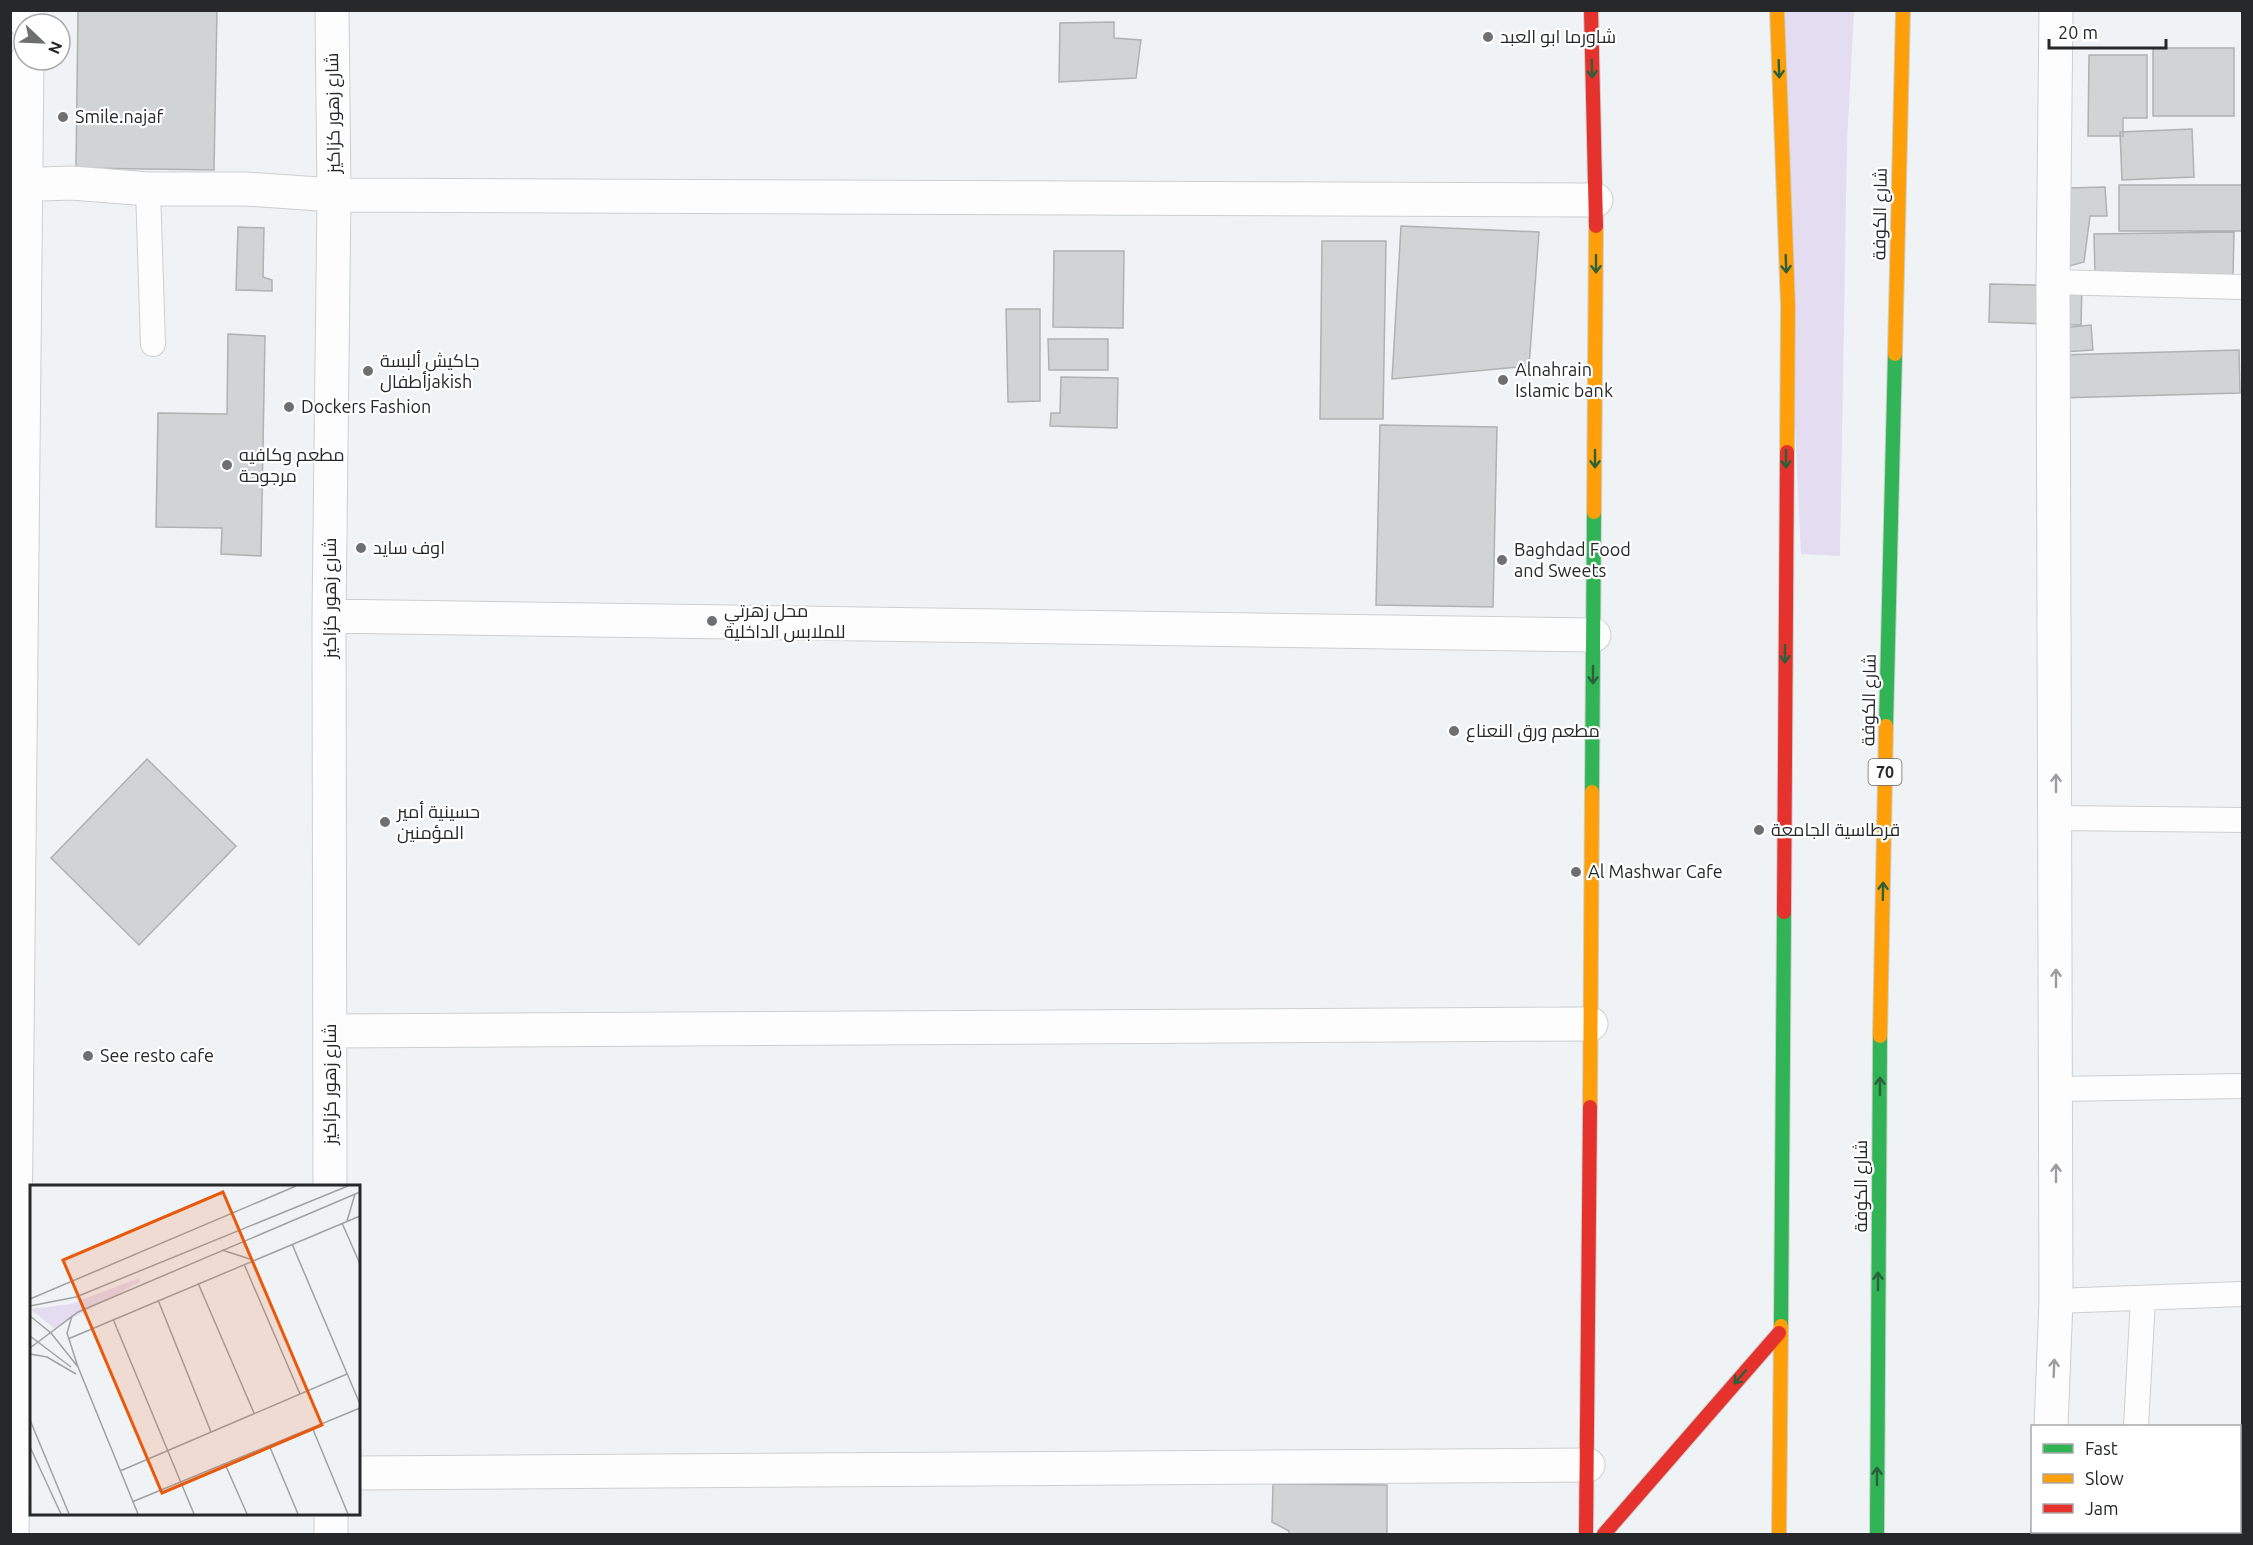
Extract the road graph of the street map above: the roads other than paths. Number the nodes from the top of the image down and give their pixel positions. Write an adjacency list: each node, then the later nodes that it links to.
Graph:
1 (332, 10): 9 (street, شارع زهور كزاكيز)
2 (1591, 10): 10 (main road, one-way to 10)
3 (1777, 10): 28 (main road, one-way to 28)
4 (1903, 10): 40 (main road, شارع الكوفة / 70, one-way to 4)
5 (2056, 10): 11 (street)
6 (26, 72): 7 (street)
7 (18, 185): 8 (street); 14 (street)
8 (148, 189): 9 (street); 13 (lane)
9 (334, 195): 10 (street); 15 (street, شارع زهور كزاكيز)
10 (1596, 200): 16 (main road, one-way to 16)
11 (2053, 282): 12 (lane); 17 (street, one-way to 11)
12 (2242, 287)
13 (153, 344)
14 (16, 613): 21 (street)
15 (329, 616): 16 (street); 20 (street, شارع زهور كزاكيز)
16 (1594, 635): 19 (main road, one-way to 19)
17 (2056, 818): 18 (lane); 23 (street, one-way to 17)
18 (2242, 820)
19 (1591, 1024): 20 (street); 32 (main road)
20 (330, 1031): 24 (street, شارع زهور كزاكيز)
21 (14, 1036): 31 (street)
22 (2242, 1086): 23 (lane)
23 (2056, 1089): 27 (street, one-way to 23)
24 (330, 1185)
25 (2242, 1294): 26 (lane)
26 (2143, 1299): 27 (lane); 30 (lane)
27 (2056, 1301): 29 (street, one-way to 27)
28 (1779, 1333): 38 (main road, one-way to 38); 39 (main road)
29 (2051, 1425)
30 (2136, 1425)
31 (12, 1455): 35 (street)
32 (1588, 1465): 33 (street); 37 (main road)
33 (360, 1473)
34 (331, 1515): 36 (street)
35 (12, 1534)
36 (331, 1534)
37 (1586, 1534)
38 (1604, 1534)
39 (1779, 1534)
40 (1876, 1534)

